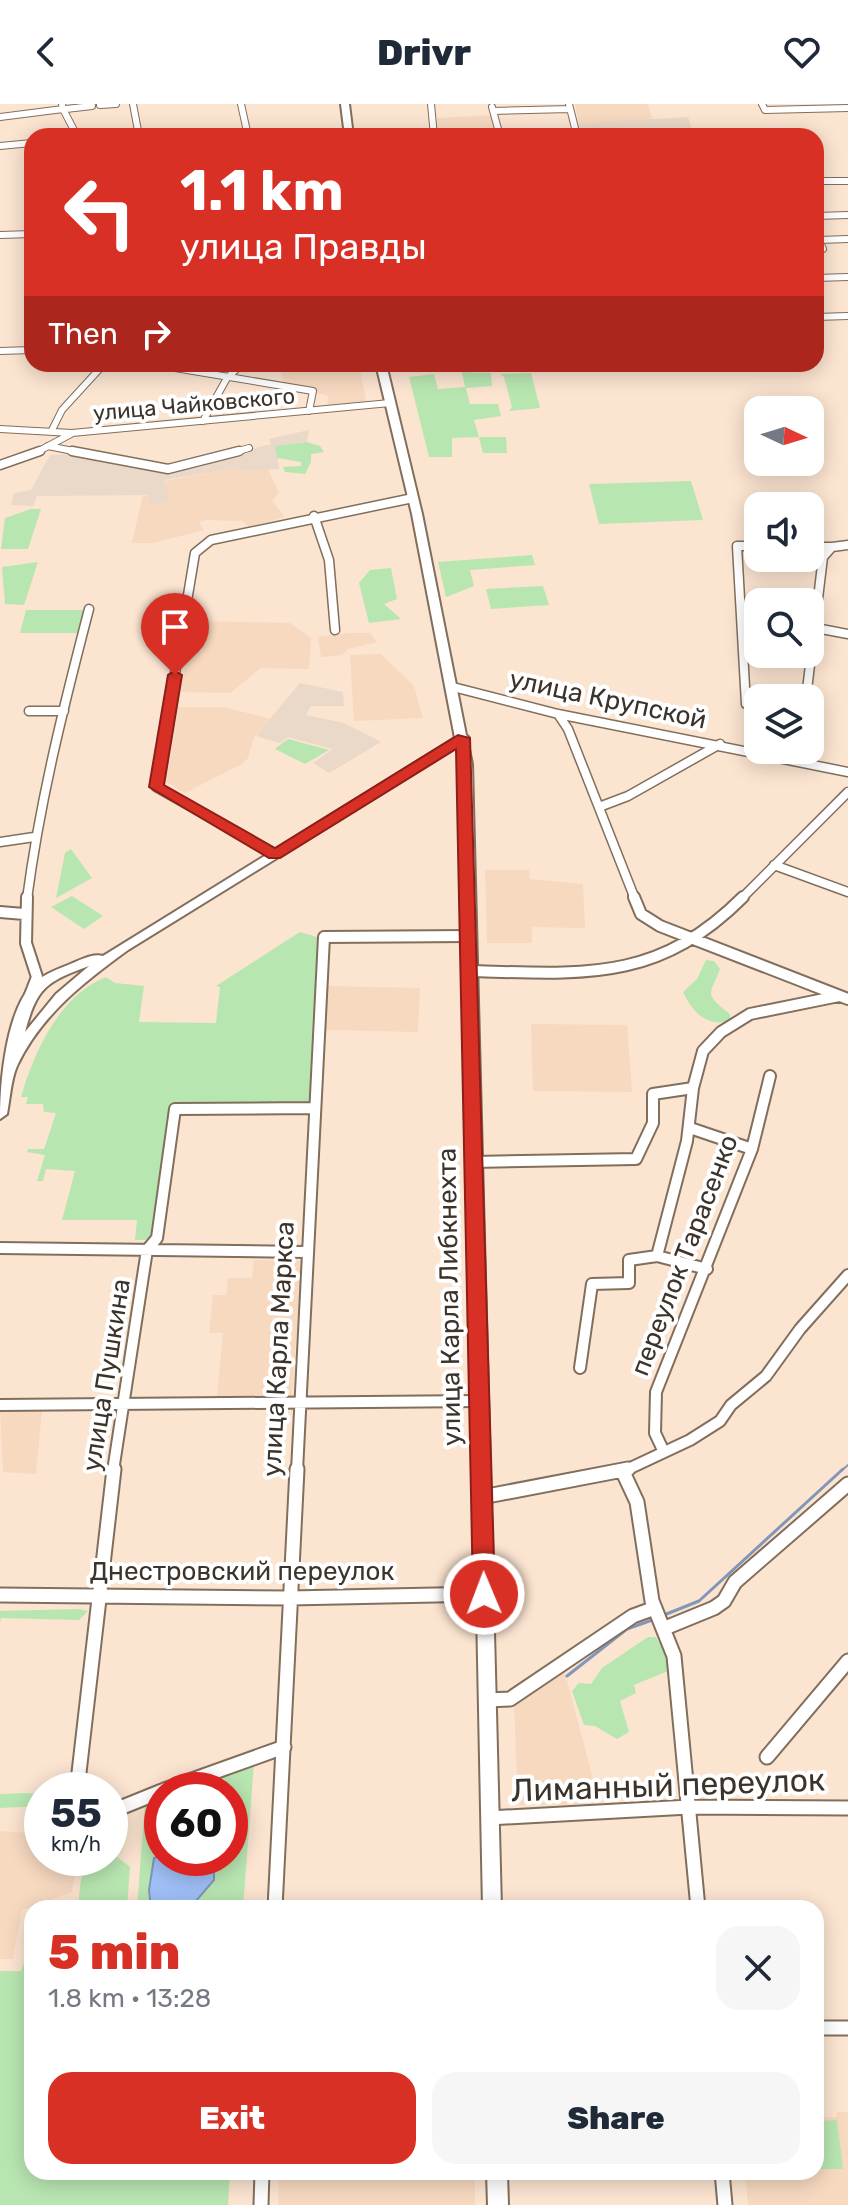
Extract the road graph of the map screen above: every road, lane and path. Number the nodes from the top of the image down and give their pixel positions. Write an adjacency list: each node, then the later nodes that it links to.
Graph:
1 (116, 104): 7 (street)
2 (133, 104): 14 (street)
3 (241, 104): 15 (street)
4 (345, 104): 16 (main road)
5 (431, 104): 17 (street)
6 (762, 104): 11 (street)
7 (96, 106): 9 (street)
8 (569, 106): 10 (street); 19 (street)
9 (64, 107): 12 (street); 13 (street)
10 (492, 107): 18 (street)
11 (848, 108)
12 (0, 117)
13 (73, 128)
14 (138, 128)
15 (246, 128)
16 (348, 128)
17 (433, 128)
18 (498, 128)
19 (575, 128)
20 (24, 144): 21 (street)
21 (0, 146)
22 (824, 181): 23 (street)
23 (848, 181)
24 (848, 215): 25 (street)
25 (824, 216)
26 (24, 234): 27 (street)
27 (0, 235)
28 (848, 239): 29 (street)
29 (824, 240)
30 (848, 277): 31 (street)
31 (824, 278)
32 (848, 316): 33 (street)
33 (824, 317)
34 (24, 350): 35 (street)
35 (0, 351)
36 (97, 372): 45 (street)
37 (194, 372): 40 (street)
38 (233, 372): 40 (street)
39 (383, 372): 41 (main road)
40 (227, 378): 42 (street); 43 (street)
41 (390, 403): 42 (street, улица Чайковского); 50 (main road)
42 (309, 411): 43 (street, улица Чайковского)
43 (203, 421): 46 (street, улица Чайковского)
44 (0, 429): 45 (street, улица Чайковского)
45 (51, 432): 46 (street, улица Чайковского)
46 (72, 433): 47 (street)
47 (48, 446): 48 (street); 49 (street)
48 (249, 448)
49 (0, 465)
50 (413, 498): 51 (street); 62 (main road, улица Карла Либкнехта)
51 (314, 516): 58 (street); 79 (street)
52 (848, 545): 55 (street)
53 (744, 546): 61 (street)
54 (824, 547): 55 (street)
55 (832, 547): 56 (street)
56 (820, 588)
57 (89, 609): 64 (street)
58 (335, 630)
59 (824, 630): 60 (street)
60 (848, 634)
61 (745, 684)
62 (453, 687): 65 (street, улица Крупской); 66 (main road, улица Карла Либкнехта)
63 (29, 711): 64 (street)
64 (64, 714): 77 (street)
65 (558, 714): 68 (street, улица Крупской); 76 (street)
66 (459, 716): 67 (main road, улица Карла Либкнехта); 70 (main road)
67 (463, 738): 70 (main road); 71 (main road, улица Карла Либкнехта)
68 (720, 744): 69 (street, улица Крупской); 76 (street)
69 (744, 747)
70 (437, 754): 75 (main road)
71 (466, 764): 75 (main road); 84 (main road, улица Карла Либкнехта)
72 (823, 764): 73 (street, улица Крупской)
73 (847, 772)
74 (848, 792): 80 (street)
75 (357, 803): 79 (main road)
76 (599, 807): 85 (street)
77 (34, 837): 78 (street); 83 (street)
78 (0, 842)
79 (275, 854): 87 (main road)
80 (774, 865): 81 (street); 85 (street)
81 (848, 892)
82 (0, 912): 83 (street)
83 (24, 914): 88 (street)
84 (469, 936): 86 (main road, улица Карла Либкнехта); 95 (street, улица Карла Маркса)
85 (694, 940): 86 (street); 89 (street)
86 (470, 971): 99 (main road, улица Карла Либкнехта)
87 (74, 975): 88 (main road); 91 (main road)
88 (43, 978): 90 (main road)
89 (843, 998): 94 (street)
90 (28, 1002): 91 (main road); 92 (main road)
91 (44, 1011): 92 (main road)
92 (12, 1063): 96 (main road)
93 (770, 1076): 98 (street, переулок Тарасенко)
94 (693, 1088): 97 (street); 99 (street)
95 (314, 1108): 101 (street, улица Пушкина); 102 (street, улица Карла Маркса)
96 (0, 1114)
97 (690, 1128): 98 (street); 103 (street)
98 (752, 1149): 104 (street, переулок Тарасенко)
99 (474, 1162): 107 (main road, улица Карла Либкнехта)
100 (0, 1248): 101 (street)
101 (147, 1250): 102 (street); 109 (street, улица Пушкина)
102 (306, 1252): 108 (street, улица Карла Маркса)
103 (657, 1256): 104 (street); 106 (street)
104 (707, 1269): 111 (street, переулок Тарасенко)
105 (848, 1275): 111 (street)
106 (580, 1368)
107 (480, 1401): 108 (street); 114 (main road, улица Карла Либкнехта)
108 (298, 1403): 109 (street); 118 (street, улица Карла Маркса)
109 (121, 1404): 110 (street); 117 (street, улица Пушкина)
110 (0, 1405)
111 (663, 1450): 112 (street)
112 (623, 1472): 114 (street); 119 (street)
113 (848, 1484): 119 (street)
114 (482, 1497): 115 (main road, улица Карла Либкнехта)
115 (484, 1594): 118 (street, Днестровский переулок); 121 (main road, улица Карла Либкнехта)
116 (0, 1595): 117 (street, Днестровский переулок)
117 (97, 1596): 118 (street, Днестровский переулок); 124 (street, улица Пушкина)
118 (290, 1598): 122 (street, улица Карла Маркса)
119 (660, 1619): 121 (street); 126 (street)
120 (848, 1661): 123 (street)
121 (487, 1700): 128 (main road, улица Карла Либкнехта)
122 (284, 1747): 125 (street); 129 (street, улица Карла Маркса)
123 (767, 1757)
124 (79, 1772)
125 (214, 1772)
126 (689, 1807): 127 (street, Лиманный переулок); 128 (street, Лиманный переулок); 131 (street)
127 (848, 1808)
128 (489, 1818): 130 (main road, улица Карла Либкнехта)
129 (275, 1900)
130 (492, 1900)
131 (697, 1900)
132 (824, 2028): 133 (street)
133 (848, 2028)
134 (262, 2180): 137 (street)
135 (497, 2180): 138 (main road)
136 (723, 2180): 139 (street)
137 (261, 2205)
138 (498, 2205)
139 (725, 2205)

